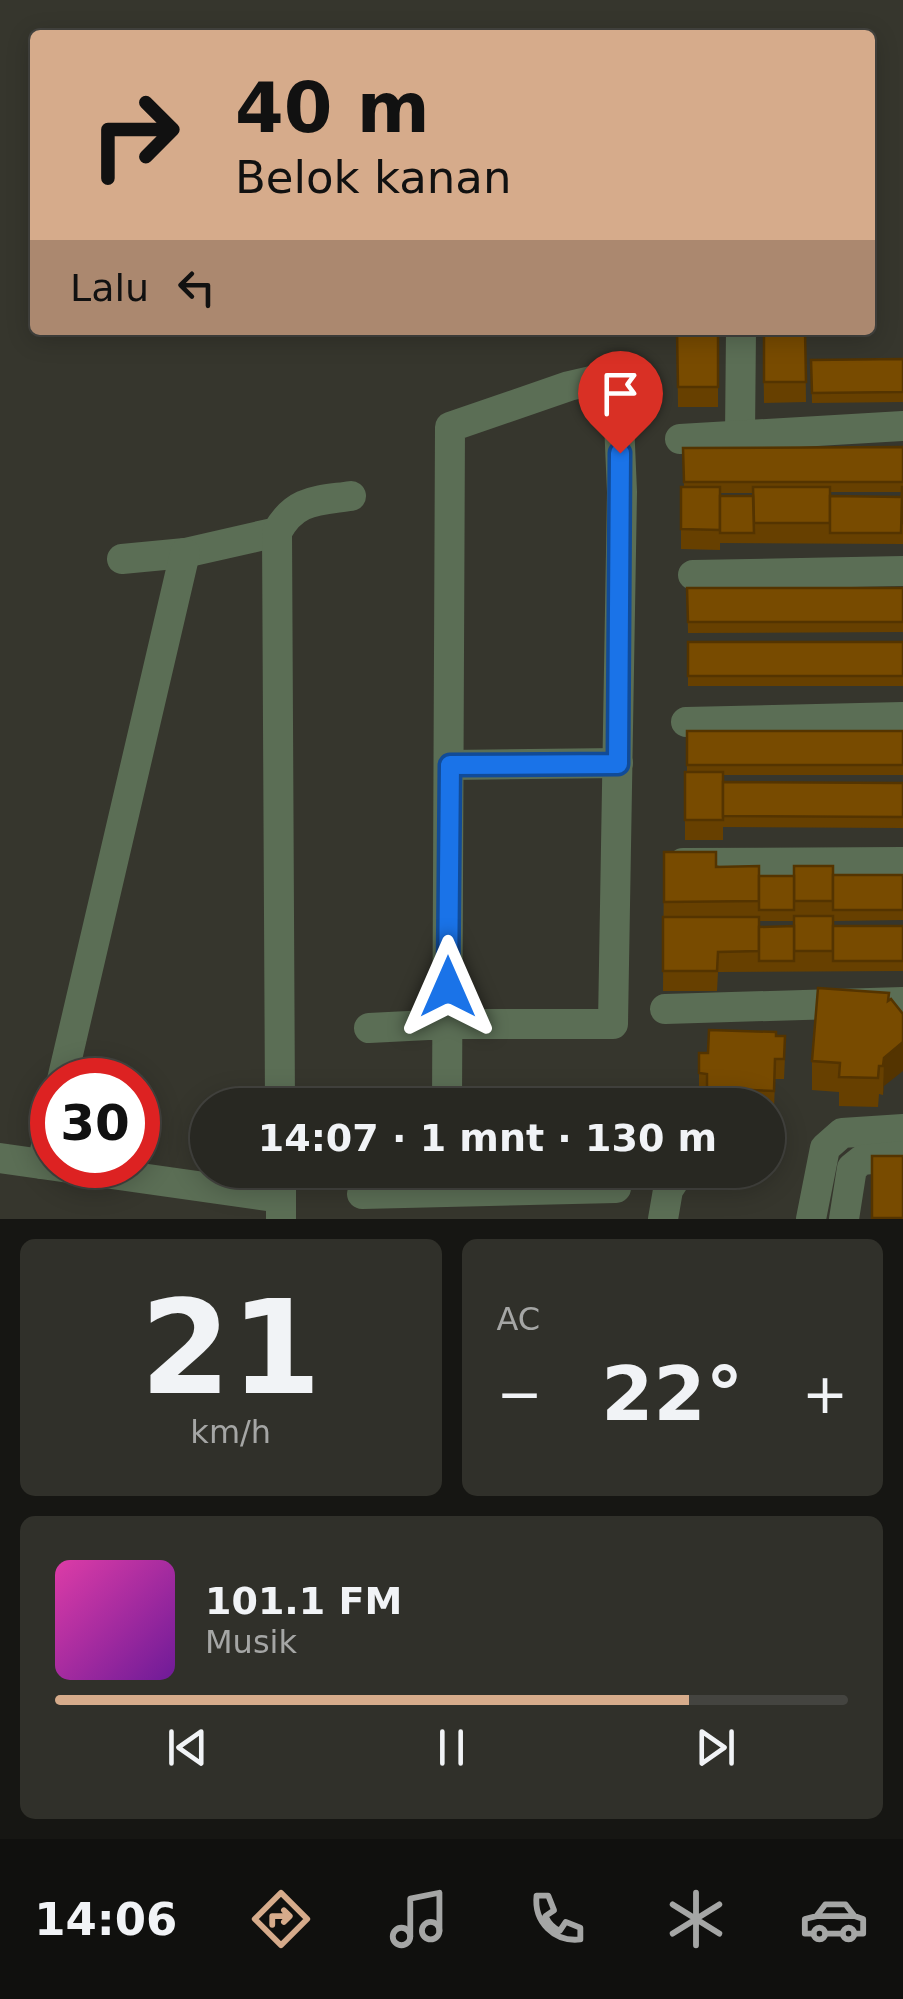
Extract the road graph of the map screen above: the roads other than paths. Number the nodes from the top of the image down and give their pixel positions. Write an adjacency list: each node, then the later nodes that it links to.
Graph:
1 (741, 335): 3 (street)
2 (903, 426): 3 (street)
3 (740, 434): 4 (street)
4 (680, 439)
5 (351, 496): 6 (street)
6 (276, 532): 7 (street); 22 (street)
7 (184, 553): 8 (street); 21 (street)
8 (122, 560)
9 (903, 572): 10 (street)
10 (693, 576)
11 (903, 717): 12 (street)
12 (686, 722)
13 (618, 764): 14 (street); 14 (street); 19 (street)
14 (450, 765): 19 (street)
15 (903, 862): 16 (street)
16 (683, 864)
17 (903, 1002): 18 (street)
18 (665, 1008)
19 (448, 1024): 20 (street); 23 (street)
20 (369, 1028)
21 (67, 1058)
22 (280, 1088)
23 (447, 1088)
24 (903, 1129): 35 (street)
25 (903, 1156): 36 (street)
26 (0, 1158): 27 (street)
27 (30, 1162)
28 (160, 1180): 33 (street)
29 (616, 1188): 31 (street)
30 (669, 1188): 34 (street)
31 (446, 1193): 32 (street)
32 (362, 1194)
33 (281, 1196)
34 (663, 1219)
35 (811, 1219)
36 (844, 1219)

